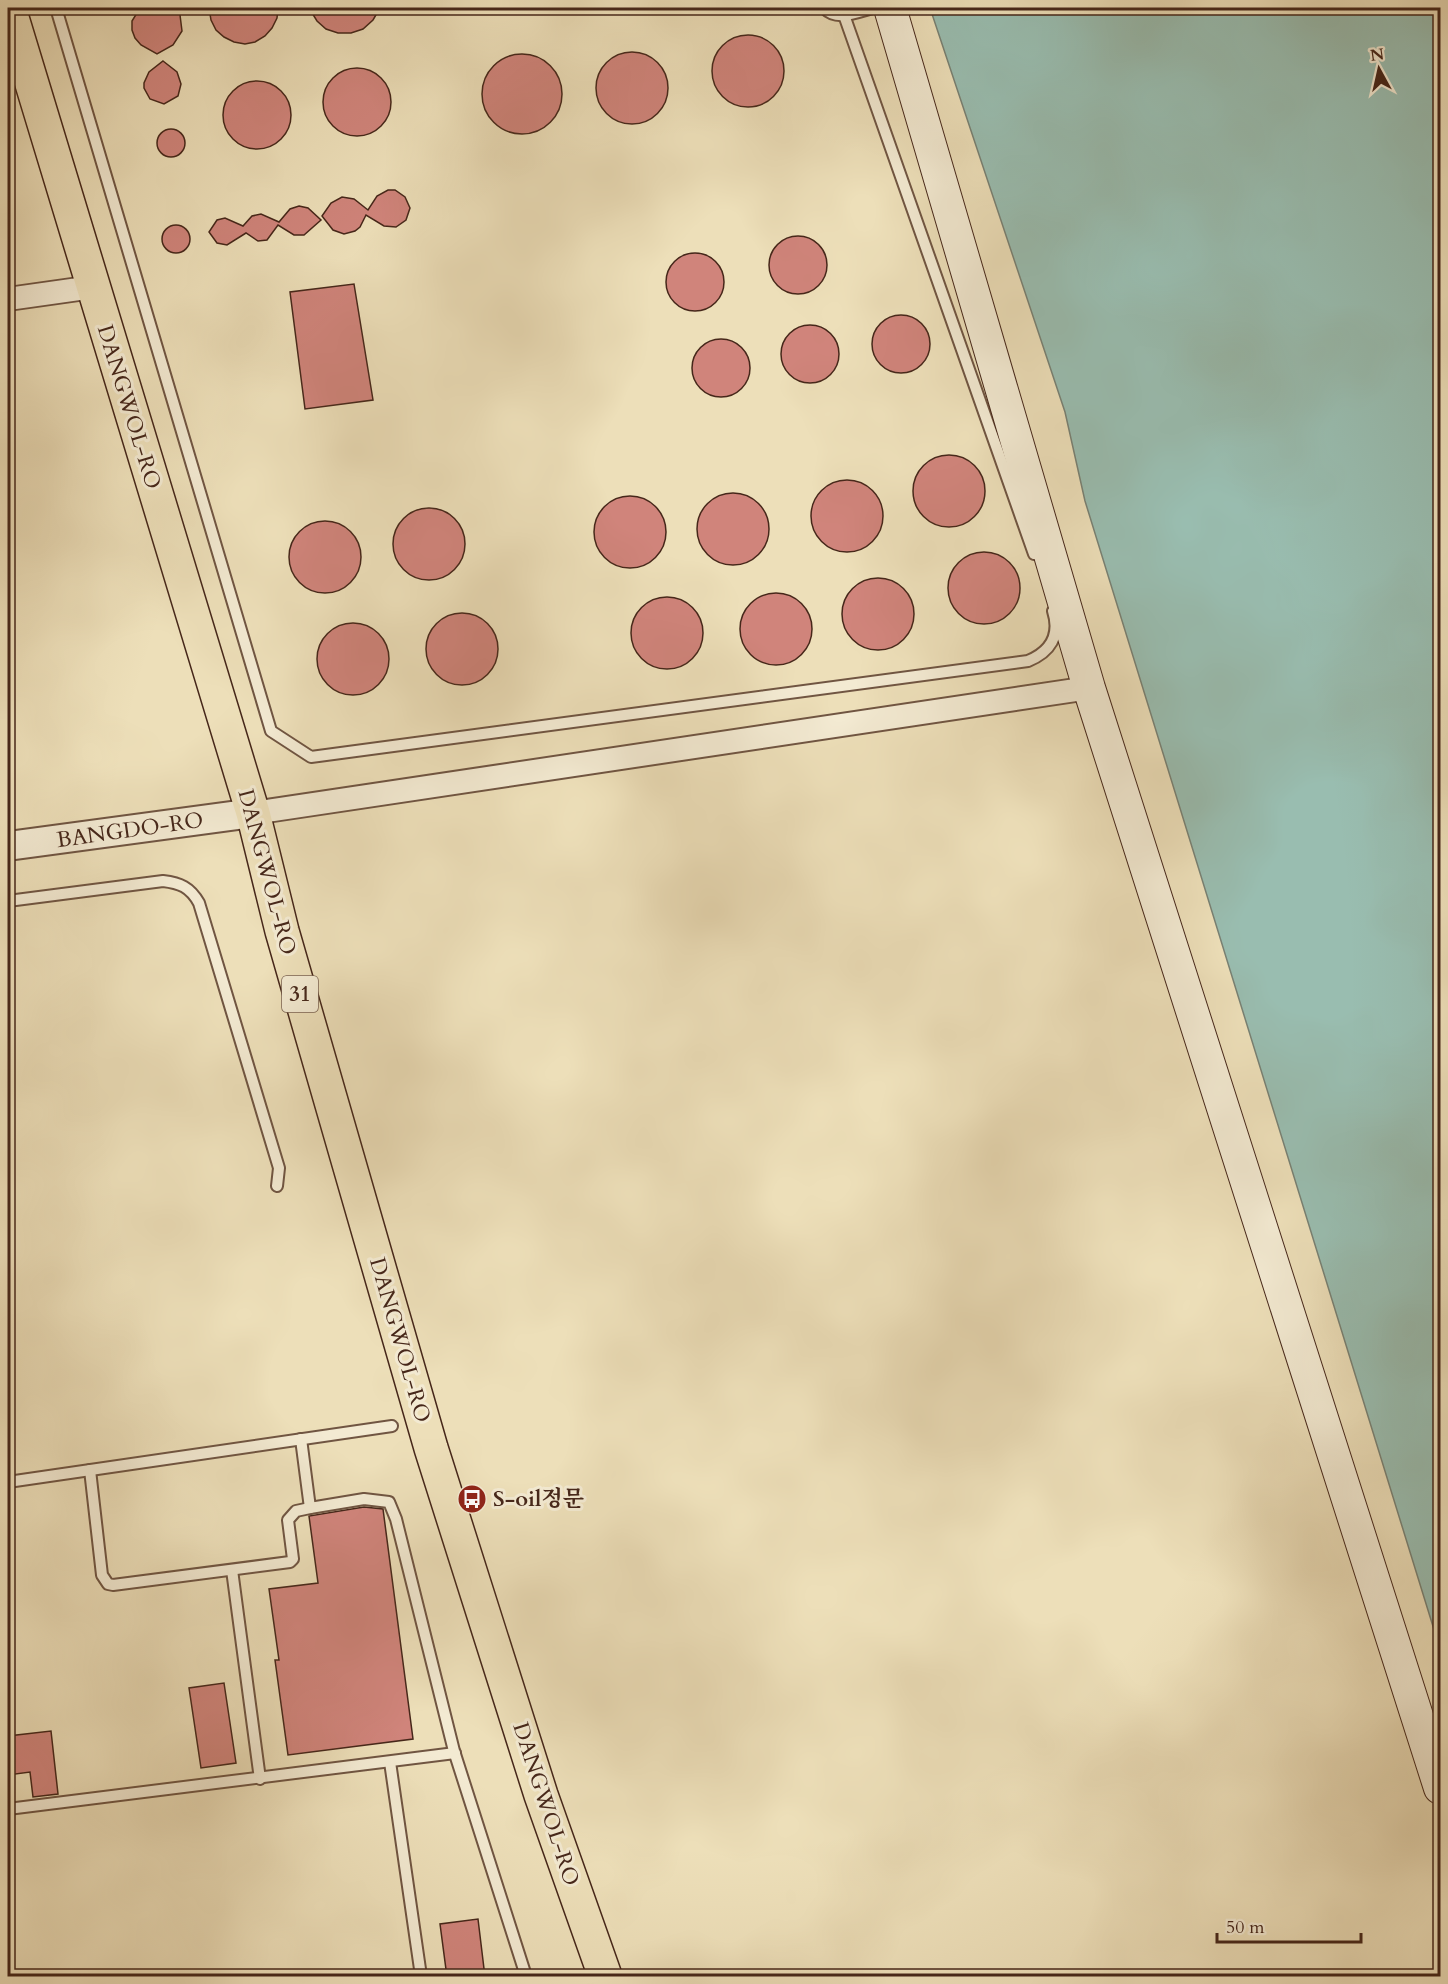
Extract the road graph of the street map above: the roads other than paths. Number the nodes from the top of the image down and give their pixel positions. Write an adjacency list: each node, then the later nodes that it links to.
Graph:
1 (9, 8): 7 (main road, DANGWOL-RO / 31)
2 (56, 8): 10 (lane)
3 (824, 8): 6 (lane)
4 (873, 8): 6 (lane)
5 (890, 8): 11 (main road)
6 (844, 15): 9 (lane)
7 (93, 287): 8 (street); 12 (main road, DANGWOL-RO / 31)
8 (8, 298)
9 (1039, 567)
10 (1049, 598)
11 (1089, 688): 12 (street); 25 (main road)
12 (253, 813): 13 (street, BANGDO-RO); 29 (main road, DANGWOL-RO / 31)
13 (8, 846)
14 (8, 901): 15 (lane)
15 (277, 1186)
16 (392, 1426): 17 (lane)
17 (301, 1439): 18 (lane); 20 (lane)
18 (90, 1470): 19 (lane); 21 (lane)
19 (8, 1482)
20 (310, 1508): 21 (lane); 22 (lane)
21 (232, 1570): 24 (lane)
22 (455, 1753): 23 (lane); 28 (lane)
23 (390, 1762): 24 (lane); 27 (lane)
24 (260, 1779): 26 (lane)
25 (1440, 1788)
26 (8, 1809)
27 (421, 1977)
28 (526, 1977)
29 (604, 1977)

